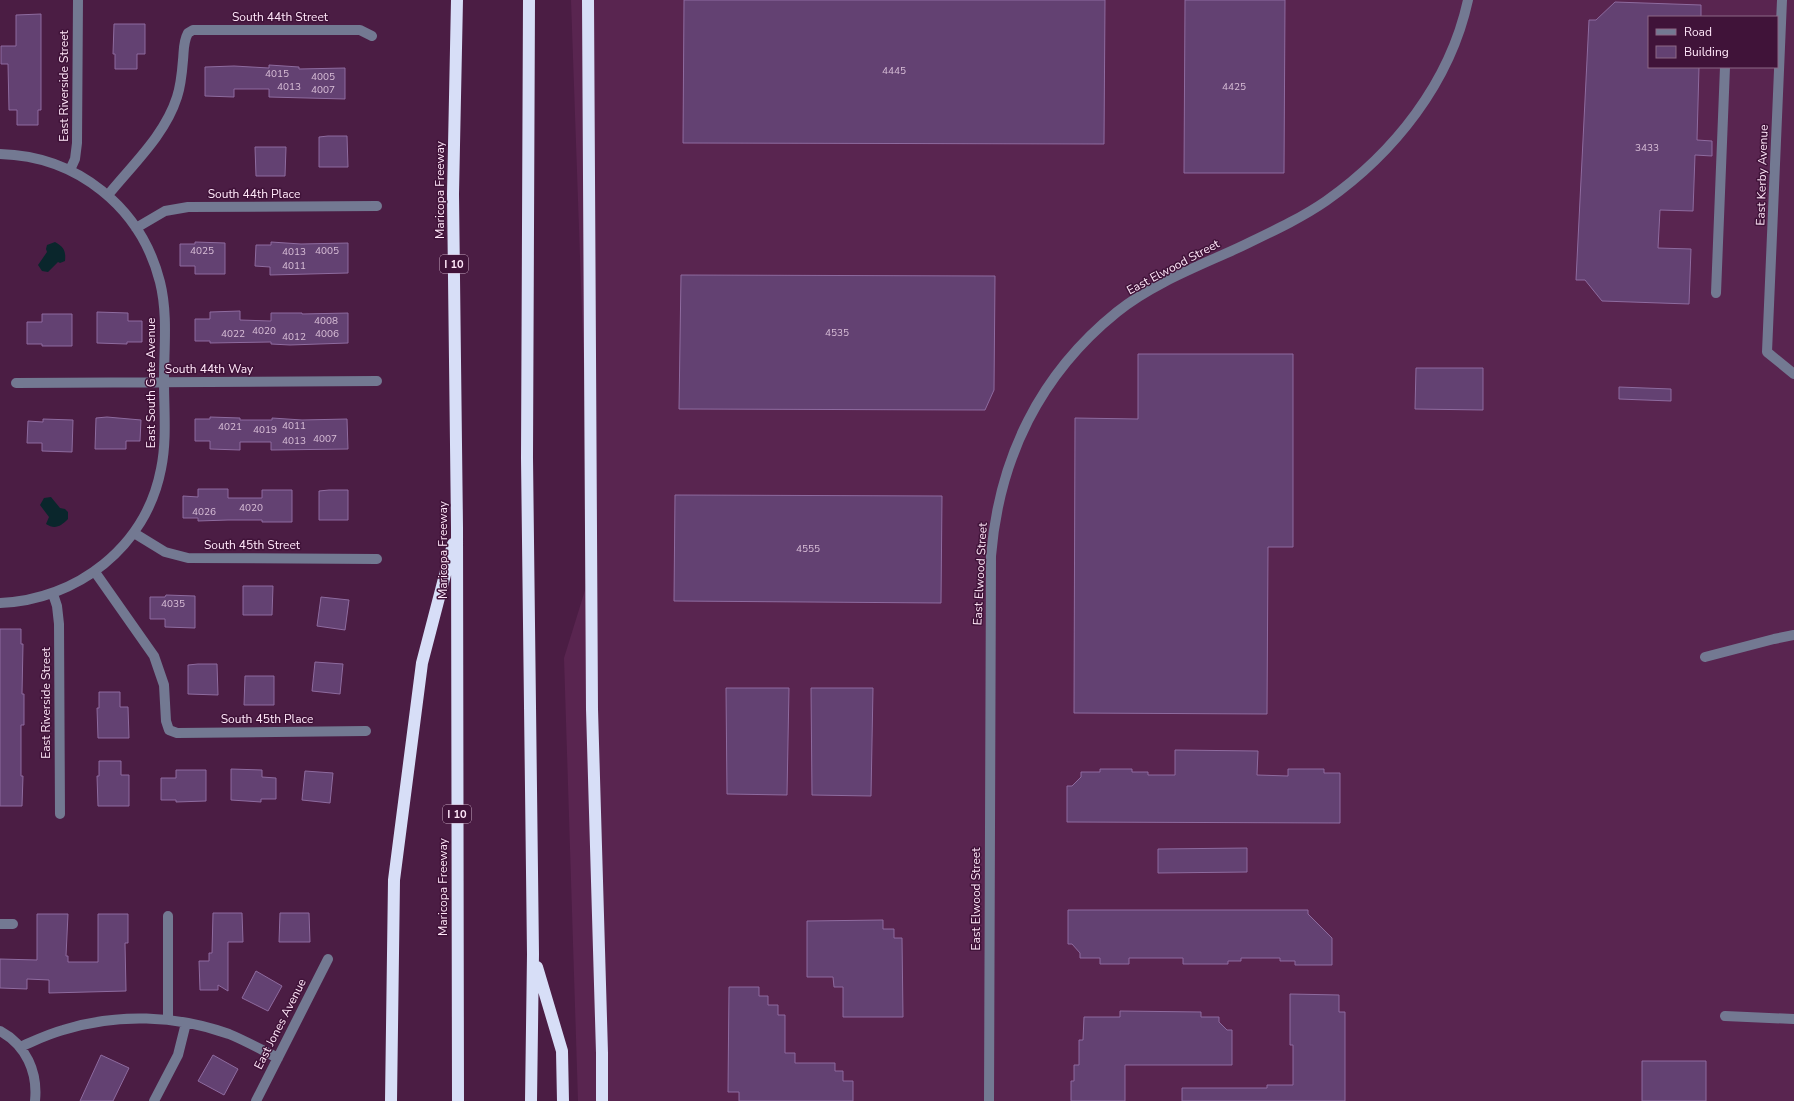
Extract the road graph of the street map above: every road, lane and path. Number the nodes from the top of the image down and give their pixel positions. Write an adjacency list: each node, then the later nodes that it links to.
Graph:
1 (78, 0): 12 (street, East Riverside Street)
2 (458, 0): 21 (highway, Maricopa Freeway / I 10)
3 (529, 0): 34 (highway)
4 (588, 0): 42 (highway)
5 (1468, 0): 53 (street, East Elwood Street)
6 (1782, 0): 8 (street, East Kerby Avenue)
7 (372, 36): 13 (street, South 44th Street)
8 (1778, 54)
9 (1725, 68): 16 (street)
10 (1778, 68): 17 (street, East Kerby Avenue)
11 (0, 154): 12 (street)
12 (70, 170): 13 (street)
13 (108, 195): 15 (street, East South Gate Avenue)
14 (377, 206): 15 (street, South 44th Place)
15 (136, 228): 19 (street, East South Gate Avenue)
16 (1716, 293)
17 (1794, 374)
18 (377, 381): 19 (street, South 44th Way)
19 (164, 382): 20 (street, South 44th Way); 22 (street, East South Gate Avenue)
20 (16, 383)
21 (457, 527): 47 (highway); 48 (highway, Maricopa Freeway / I 10)
22 (134, 533): 23 (street, South 45th Street); 24 (street, East South Gate Avenue)
23 (377, 558)
24 (95, 572): 25 (street); 29 (street, South 45th Place)
25 (53, 594): 26 (street); 30 (street, East Riverside Street)
26 (0, 603)
27 (1794, 636): 28 (street)
28 (1705, 657)
29 (366, 731)
30 (60, 814)
31 (168, 916): 37 (street)
32 (0, 924): 33 (street)
33 (13, 924)
34 (533, 954): 49 (highway); 50 (highway)
35 (328, 959): 43 (street, East Jones Avenue)
36 (1725, 1016): 38 (street)
37 (168, 1020): 39 (street); 41 (street)
38 (1794, 1020)
39 (186, 1023): 43 (street); 45 (street)
40 (0, 1031): 41 (street)
41 (20, 1047): 44 (street)
42 (602, 1053): 51 (highway); 52 (highway)
43 (278, 1058): 46 (street, East Jones Avenue)
44 (35, 1101)
45 (154, 1101)
46 (256, 1101)
47 (391, 1101)
48 (458, 1101)
49 (531, 1101)
50 (563, 1101)
51 (602, 1101)
52 (607, 1101)
53 (989, 1101)

